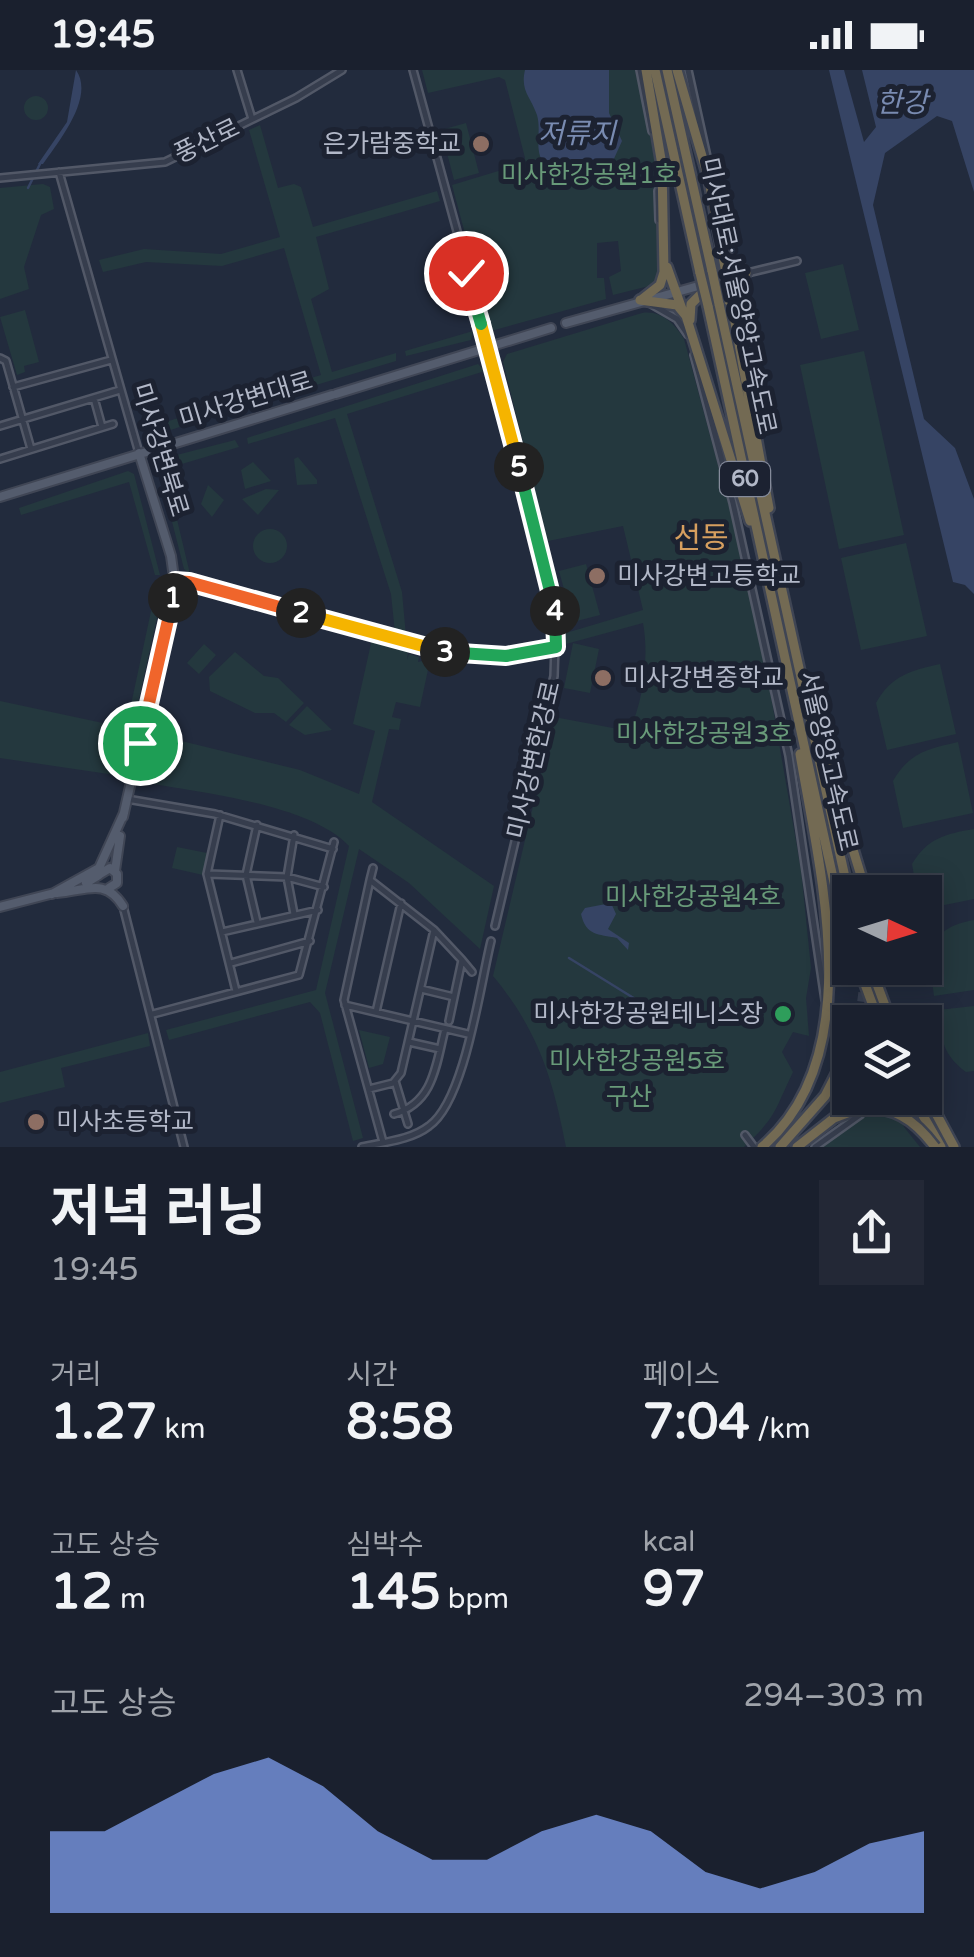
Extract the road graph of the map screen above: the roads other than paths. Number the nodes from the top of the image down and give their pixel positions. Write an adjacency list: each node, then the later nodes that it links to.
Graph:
1 (237, 70): 9 (street)
2 (342, 70): 9 (street, 풍산로)
3 (413, 70): 25 (street, 미사강변한강로)
4 (643, 70): 13 (highway)
5 (655, 70): 20 (highway, 미사대로;서울양양고속도로 / 60, bridge)
6 (667, 70): 20 (highway, 미사대로;서울양양고속도로 / 60, bridge)
7 (678, 70): 12 (highway)
8 (688, 70): 12 (street)
9 (252, 118): 10 (street, 풍산로)
10 (59, 172): 11 (street, 풍산로); 28 (street, 미사강변북로)
11 (0, 178)
12 (716, 226): 14 (highway)
13 (662, 250): 18 (highway); 19 (highway)
14 (722, 252): 16 (highway); 17 (highway)
15 (797, 262): 16 (street)
16 (746, 273): 17 (street)
17 (727, 278): 18 (main road); 24 (highway)
18 (676, 290): 19 (main road); 21 (highway)
19 (642, 300): 21 (highway); 22 (main road); 83 (street)
20 (714, 305): 40 (highway, 미사대로;서울양양고속도로 / 60); 41 (highway, 미사대로;서울양양고속도로 / 60)
21 (682, 309): 27 (highway)
22 (566, 324)
23 (552, 328): 25 (main road, 미사강변대로)
24 (739, 332): 27 (highway); 41 (highway)
25 (487, 348): 37 (main road, 미사강변대로); 43 (street, 미사강변한강로)
26 (0, 358): 29 (street)
27 (702, 358): 40 (highway)
28 (112, 360): 29 (street); 30 (street, 미사강변북로)
29 (14, 387): 32 (street)
30 (120, 390): 31 (street); 37 (street, 미사강변북로)
31 (94, 398): 32 (street); 35 (street)
32 (23, 419): 34 (street); 36 (street)
33 (113, 424): 35 (street)
34 (0, 426)
35 (102, 428): 36 (street)
36 (32, 449): 38 (street)
37 (139, 453): 39 (main road, 미사강변대로); 42 (main road, 미사강변북로)
38 (0, 460)
39 (0, 497)
40 (762, 556): 45 (highway, 미사대로;서울양양고속도로 / 60)
41 (774, 556): 44 (highway, 미사대로;서울양양고속도로 / 60)
42 (175, 581): 43 (street); 46 (main road, 미사강변북로)
43 (556, 647): 71 (street, 미사강변한강로)
44 (795, 648): 57 (highway, 서울양양고속도로 / 60); 58 (highway)
45 (783, 652): 56 (highway, 서울양양고속도로 / 60); 83 (highway)
46 (140, 743)
47 (133, 773): 48 (main road)
48 (127, 799): 49 (main road); 50 (street)
49 (124, 813): 54 (main road); 64 (main road)
50 (220, 816): 51 (street); 55 (street)
51 (257, 824): 52 (street); 59 (street)
52 (294, 836): 60 (street); 63 (street)
53 (373, 868): 61 (street)
54 (110, 873): 62 (main road); 62 (main road); 64 (main road); 66 (main road)
55 (207, 874): 59 (street); 73 (street)
56 (836, 875)
57 (845, 875)
58 (861, 875)
59 (246, 876): 60 (street); 70 (street)
60 (287, 877): 63 (street); 69 (street)
61 (370, 880): 65 (street); 82 (street)
62 (106, 887): 64 (main road); 66 (main road)
63 (324, 887): 68 (street)
64 (52, 894): 67 (main road)
65 (401, 903): 72 (street); 84 (street)
66 (123, 906): 85 (street)
67 (0, 907)
68 (318, 910): 69 (street); 74 (street)
69 (294, 914): 70 (street)
70 (257, 922): 73 (street)
71 (494, 926)
72 (434, 930): 76 (street); 79 (street)
73 (222, 932): 77 (street)
74 (310, 941): 77 (street); 80 (street)
75 (491, 942): 89 (street)
76 (462, 960): 78 (street); 81 (street)
77 (230, 963): 80 (street)
78 (472, 972)
79 (421, 990): 81 (street); 86 (street)
80 (236, 991): 85 (street)
81 (454, 997): 87 (street)
82 (345, 1005): 84 (street); 94 (street)
83 (828, 1008): 108 (highway)
84 (376, 1012): 86 (street)
85 (153, 1014): 105 (street)
86 (414, 1021): 88 (street); 90 (street)
87 (449, 1021)
88 (445, 1029): 89 (street); 91 (street)
89 (468, 1034): 104 (street)
90 (408, 1042): 91 (street); 92 (street)
91 (440, 1050): 95 (street)
92 (395, 1081): 94 (street); 95 (street)
93 (832, 1082): 109 (highway)
94 (369, 1089): 104 (street)
95 (404, 1111): 96 (street); 102 (street)
96 (394, 1114)
97 (859, 1115): 111 (street)
98 (904, 1115): 101 (street)
99 (922, 1115): 112 (highway)
100 (937, 1115): 113 (highway)
101 (907, 1122)
102 (408, 1124)
103 (745, 1135): 107 (street)
104 (383, 1142): 106 (street)
105 (184, 1147)
106 (362, 1147)
107 (754, 1147)
108 (762, 1147)
109 (780, 1147)
110 (797, 1147): 112 (highway, bridge)
111 (816, 1147)
112 (938, 1147)
113 (954, 1147)

